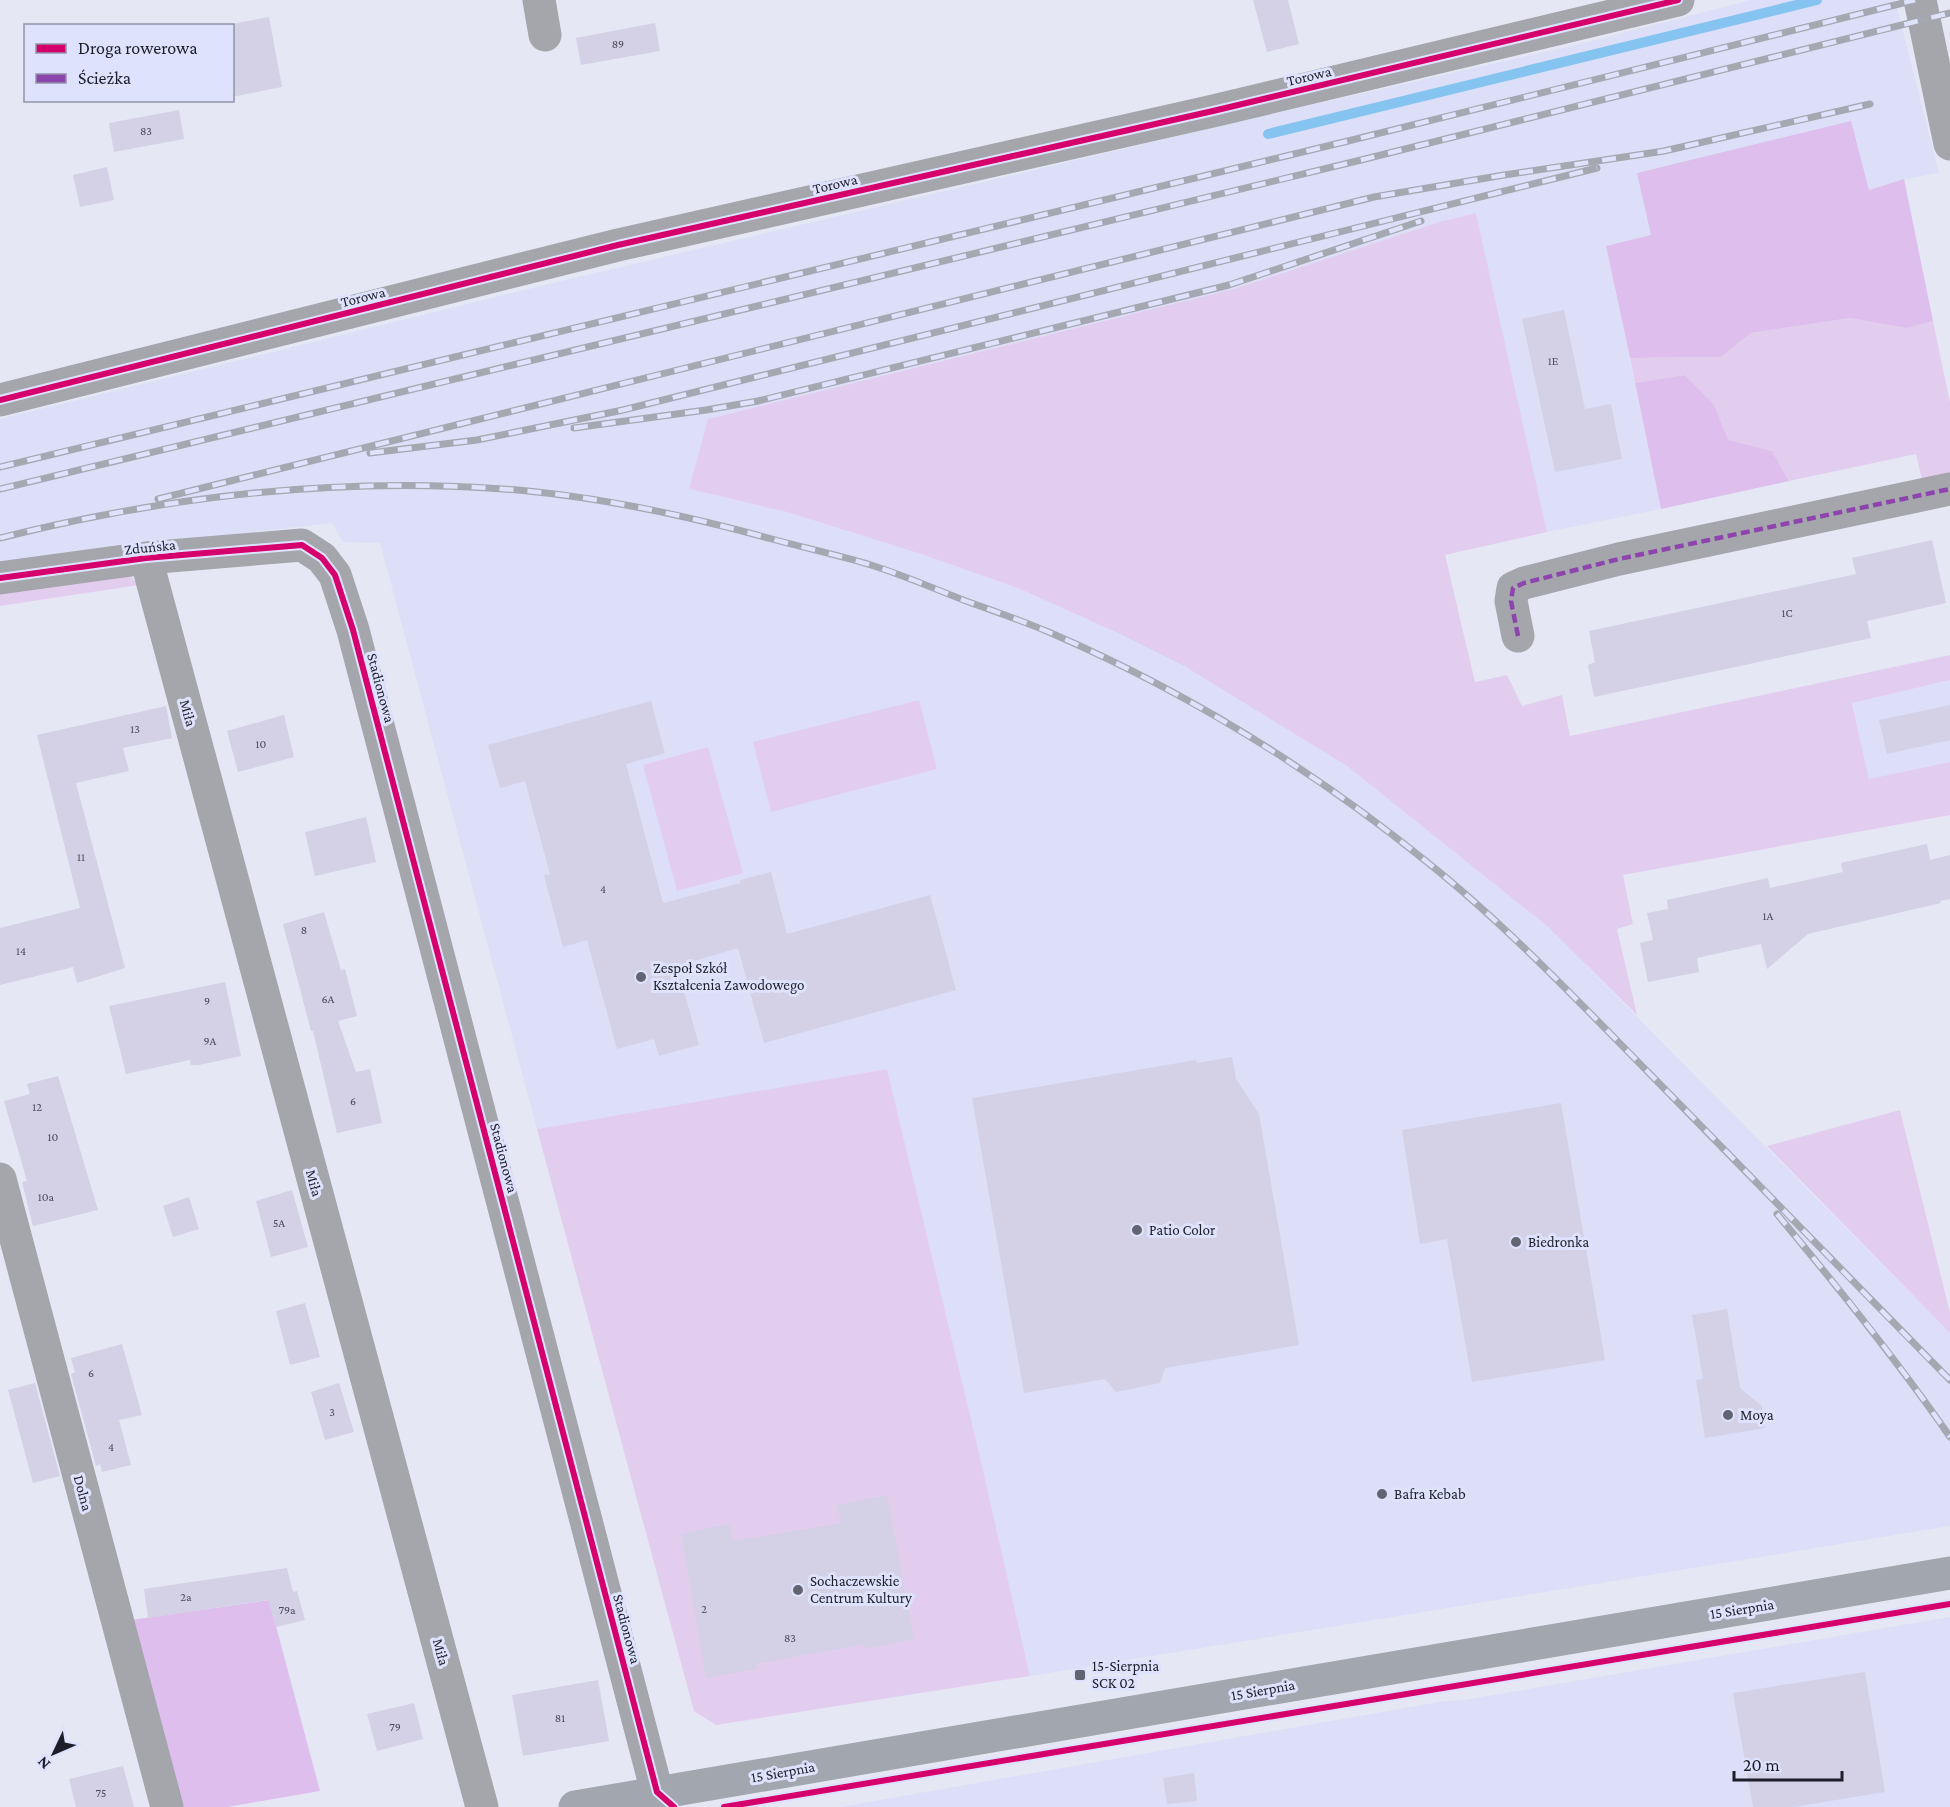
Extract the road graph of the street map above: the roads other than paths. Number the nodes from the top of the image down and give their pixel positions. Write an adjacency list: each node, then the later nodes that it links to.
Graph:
1 (539, 0): 4 (street)
2 (1678, 0): 6 (street, Torowa)
3 (1920, 0): 5 (street)
4 (545, 35)
5 (1950, 144)
6 (0, 400)
7 (1950, 489): 11 (street)
8 (302, 545): 9 (street, Zduńska); 14 (street, Stadionowa)
9 (146, 558): 10 (street, Zduńska); 16 (street, Miła)
10 (0, 578)
11 (1518, 636)
12 (0, 1179): 15 (street, Dolna)
13 (1950, 1573): 14 (main road, 15 Sierpnia)
14 (657, 1792): 17 (main road, 15 Sierpnia)
15 (167, 1807)
16 (482, 1807)
17 (575, 1807)

